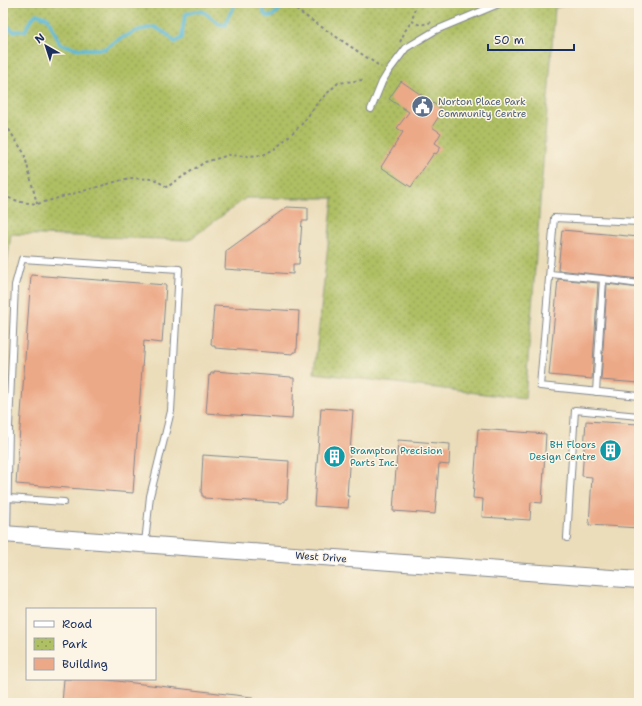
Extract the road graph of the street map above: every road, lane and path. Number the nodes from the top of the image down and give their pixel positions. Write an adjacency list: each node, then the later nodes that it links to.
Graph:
1 (286, 3): 5 (path)
2 (416, 3): 4 (path)
3 (501, 3): 10 (lane)
4 (434, 22)
5 (376, 64)
6 (363, 80): 13 (path)
7 (3, 90): 8 (path)
8 (4, 102): 9 (path)
9 (3, 108)
10 (371, 109)
11 (3, 119): 13 (path)
12 (3, 196): 13 (path)
13 (37, 204)
14 (639, 222): 15 (lane)
15 (550, 274): 16 (lane); 18 (lane)
16 (603, 279): 17 (lane); 18 (lane)
17 (639, 284)
18 (596, 392): 19 (lane)
19 (639, 396)
20 (639, 416): 24 (lane)
21 (8, 498): 22 (lane); 23 (lane); 25 (lane)
22 (64, 502)
23 (5, 534): 25 (street, West Drive)
24 (568, 538)
25 (144, 545): 26 (street, West Drive)
26 (639, 580)

